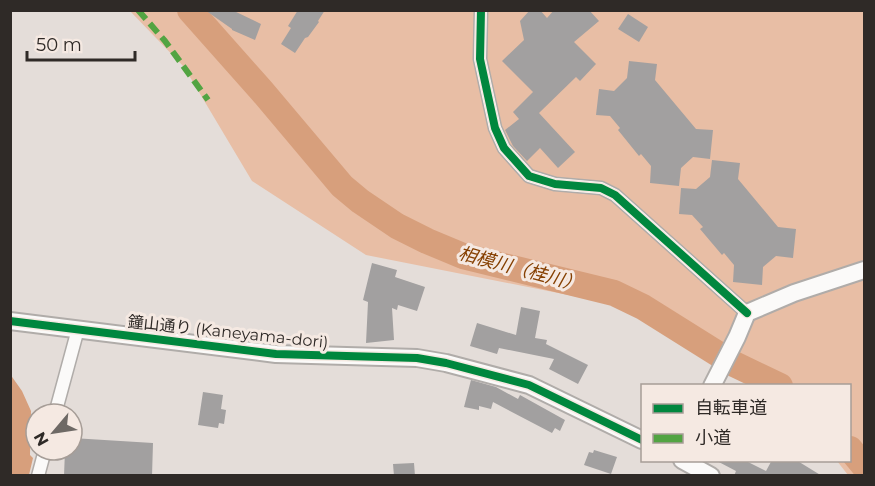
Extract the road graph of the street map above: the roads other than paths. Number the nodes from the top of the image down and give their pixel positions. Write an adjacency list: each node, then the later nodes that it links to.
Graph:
1 (482, 10): 3 (street)
2 (864, 269): 3 (street)
3 (747, 313): 6 (street)
4 (10, 321): 5 (street, 鐘山通り (Kaneyama-dori))
5 (78, 329): 7 (street); 8 (street, 鐘山通り (Kaneyama-dori))
6 (713, 384)
7 (58, 402)
8 (641, 440)
9 (685, 462): 10 (street)
10 (703, 474)

